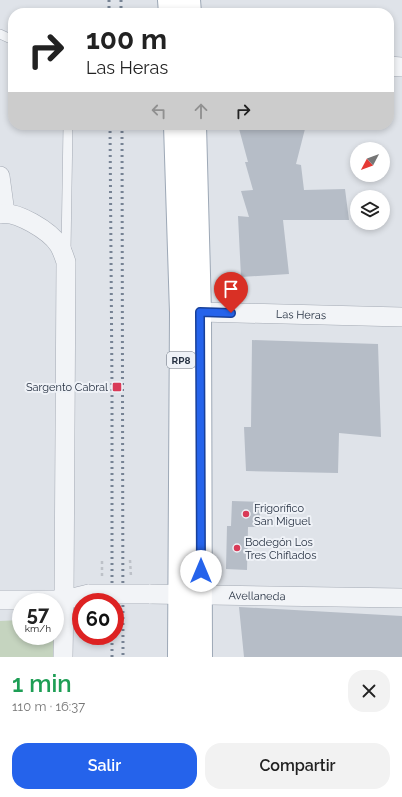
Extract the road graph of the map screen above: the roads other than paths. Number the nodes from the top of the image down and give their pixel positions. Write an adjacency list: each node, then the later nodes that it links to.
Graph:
1 (68, 130): 6 (lane)
2 (175, 130): 9 (main road, RP8)
3 (195, 130): 7 (main road, RP8)
4 (0, 176): 5 (street)
5 (2, 213): 6 (street)
6 (66, 262): 14 (street)
7 (200, 312): 8 (street, Las Heras); 10 (main road, RP8)
8 (402, 317)
9 (179, 595): 10 (street, Avellaneda); 14 (street, Avellaneda, bridge); 17 (main road, RP8)
10 (201, 595): 11 (street, Avellaneda); 18 (main road, RP8)
11 (402, 598)
12 (0, 600): 13 (street, Avellaneda)
13 (12, 600)
14 (64, 600)
15 (63, 645): 16 (street)
16 (63, 657)
17 (179, 657)
18 (201, 657)

